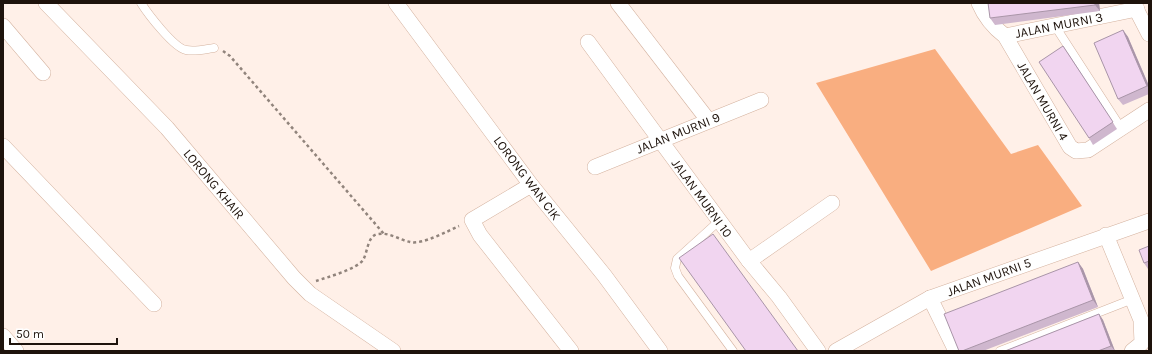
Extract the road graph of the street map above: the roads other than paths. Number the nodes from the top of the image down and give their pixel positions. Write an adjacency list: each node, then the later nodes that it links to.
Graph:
1 (46, 3): 32 (street, LORONG KHAIR)
2 (141, 3): 12 (lane)
3 (396, 3): 21 (street, LORONG WAN CIK)
4 (618, 3): 16 (street)
5 (979, 3): 10 (street)
6 (1135, 6): 8 (street, JALAN MURNI 3); 9 (street)
7 (3, 26): 13 (street)
8 (1055, 26): 10 (street, JALAN MURNI 3); 17 (lane)
9 (1149, 34)
10 (1005, 36): 17 (street, JALAN MURNI 4)
11 (588, 42): 18 (street, JALAN MURNI 10)
12 (214, 48)
13 (43, 73)
14 (761, 100): 16 (street, JALAN MURNI 9)
15 (1149, 110): 17 (street, JALAN MURNI 4)
16 (708, 120): 18 (street, JALAN MURNI 9)
17 (1121, 128)
18 (660, 140): 20 (street, JALAN MURNI 9); 23 (street, JALAN MURNI 10)
19 (3, 146): 29 (street)
20 (595, 167)
21 (530, 185): 33 (street); 34 (street, LORONG WAN CIK)
22 (832, 203): 26 (street)
23 (719, 221): 26 (street, JALAN MURNI 10); 35 (lane)
24 (1149, 221): 25 (street, JALAN MURNI 5)
25 (1106, 235): 27 (street, JALAN MURNI 5); 28 (street)
26 (749, 261): 36 (street, JALAN MURNI 10)
27 (930, 298): 37 (street, JALAN MURNI 5); 38 (street)
28 (1133, 299): 39 (lane); 40 (street)
29 (154, 304)
30 (3, 336): 31 (street)
31 (16, 351)
32 (393, 351)
33 (571, 351)
34 (660, 351)
35 (733, 351)
36 (818, 351)
37 (836, 351)
38 (956, 351)
39 (1000, 351)
40 (1132, 351)

